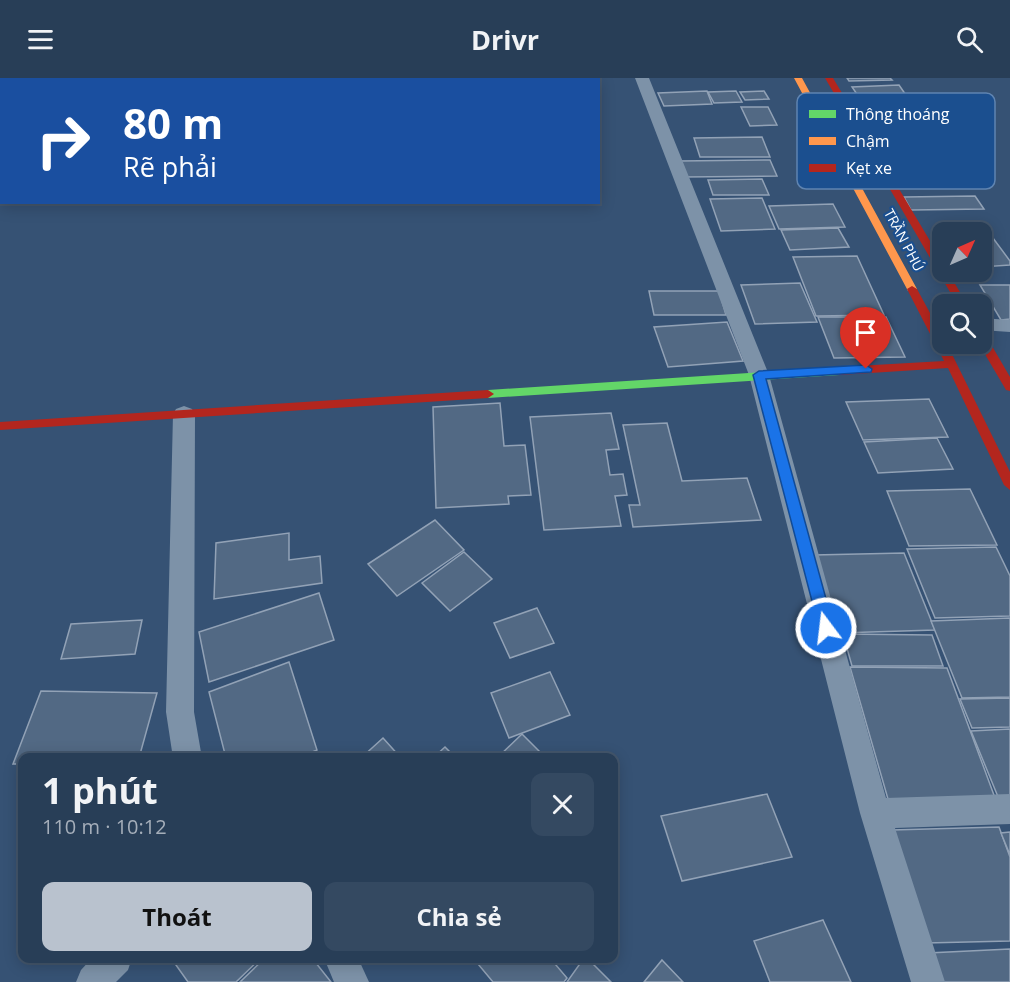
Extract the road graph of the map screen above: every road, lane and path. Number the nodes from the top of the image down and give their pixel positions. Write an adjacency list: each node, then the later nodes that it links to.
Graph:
1 (642, 78): 13 (street)
2 (798, 78): 4 (main road, TRẦN PHÚ)
3 (829, 78): 5 (main road, TRẦN PHÚ)
4 (806, 93)
5 (838, 93)
6 (858, 189): 12 (main road, TRẦN PHÚ)
7 (894, 189): 8 (main road, TRẦN PHÚ)
8 (956, 294)
9 (992, 325): 10 (street)
10 (1010, 326)
11 (991, 354): 14 (main road)
12 (952, 364): 13 (main road); 17 (main road, TRẦN PHÚ)
13 (759, 375): 15 (main road); 20 (street)
14 (1010, 387)
15 (184, 414): 16 (main road); 18 (street)
16 (0, 426)
17 (1010, 484)
18 (187, 753)
19 (1010, 809): 20 (street)
20 (875, 813): 25 (street)
21 (111, 963): 23 (street)
22 (342, 963): 24 (street)
23 (93, 982)
24 (352, 982)
25 (928, 982)

